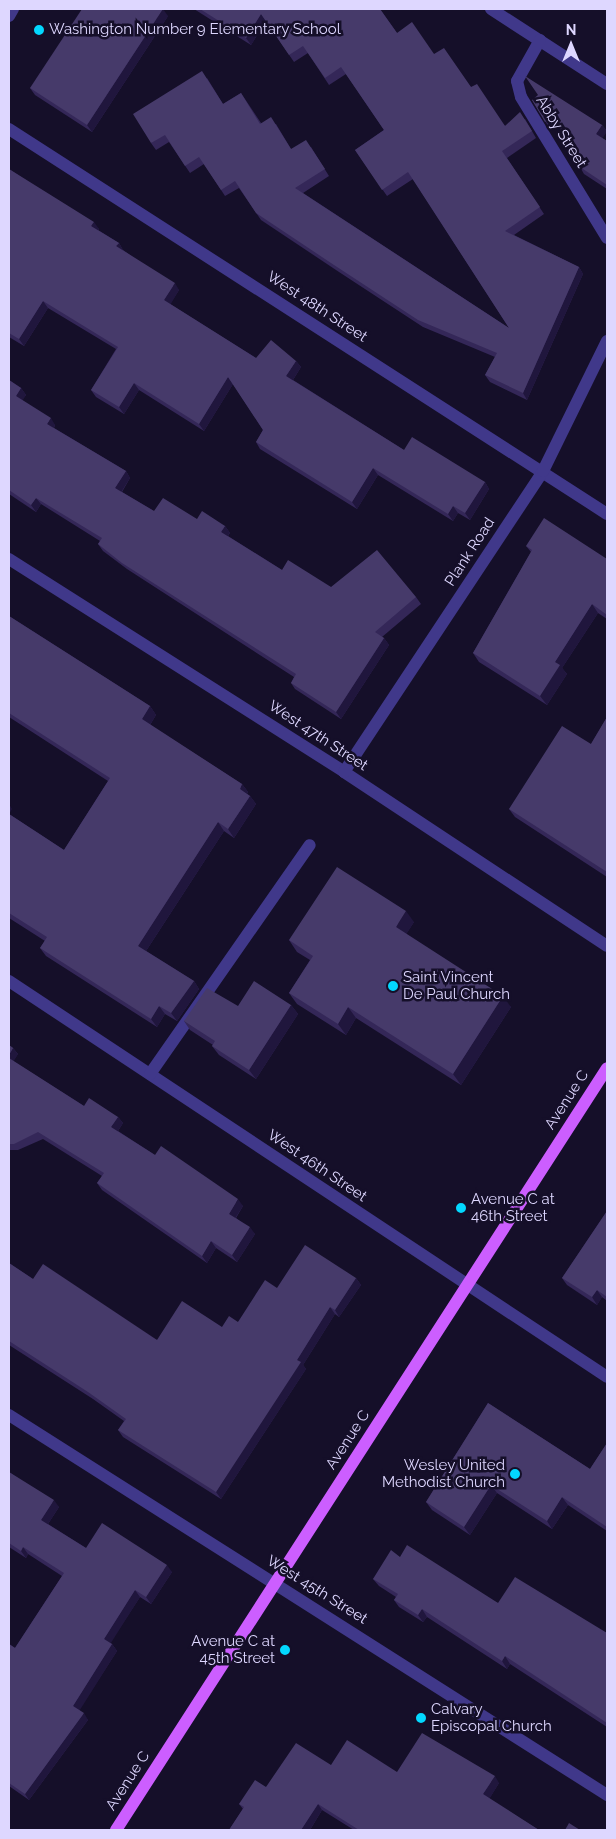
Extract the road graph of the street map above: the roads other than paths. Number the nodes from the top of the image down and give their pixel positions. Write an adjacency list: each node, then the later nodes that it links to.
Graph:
1 (13, 9): 3 (street)
2 (491, 9): 4 (street)
3 (9, 16)
4 (540, 40): 5 (street); 7 (street, Abby Street)
5 (607, 84)
6 (9, 129): 9 (street, West 48th Street)
7 (607, 238)
8 (607, 341): 9 (street, Plank Road)
9 (543, 471): 10 (street, West 48th Street); 12 (street, Plank Road)
10 (607, 514)
11 (9, 559): 12 (street, West 47th Street)
12 (344, 772): 14 (street, West 47th Street)
13 (310, 845): 17 (street)
14 (607, 946)
15 (9, 981): 17 (street, West 46th Street)
16 (607, 1068): 18 (main road, Avenue C)
17 (150, 1074): 18 (street, West 46th Street)
18 (466, 1286): 19 (street, West 46th Street); 21 (main road, Avenue C)
19 (607, 1377)
20 (9, 1414): 21 (street, West 45th Street)
21 (275, 1583): 22 (street, West 45th Street); 23 (main road, Avenue C)
22 (607, 1795)
23 (116, 1830)

